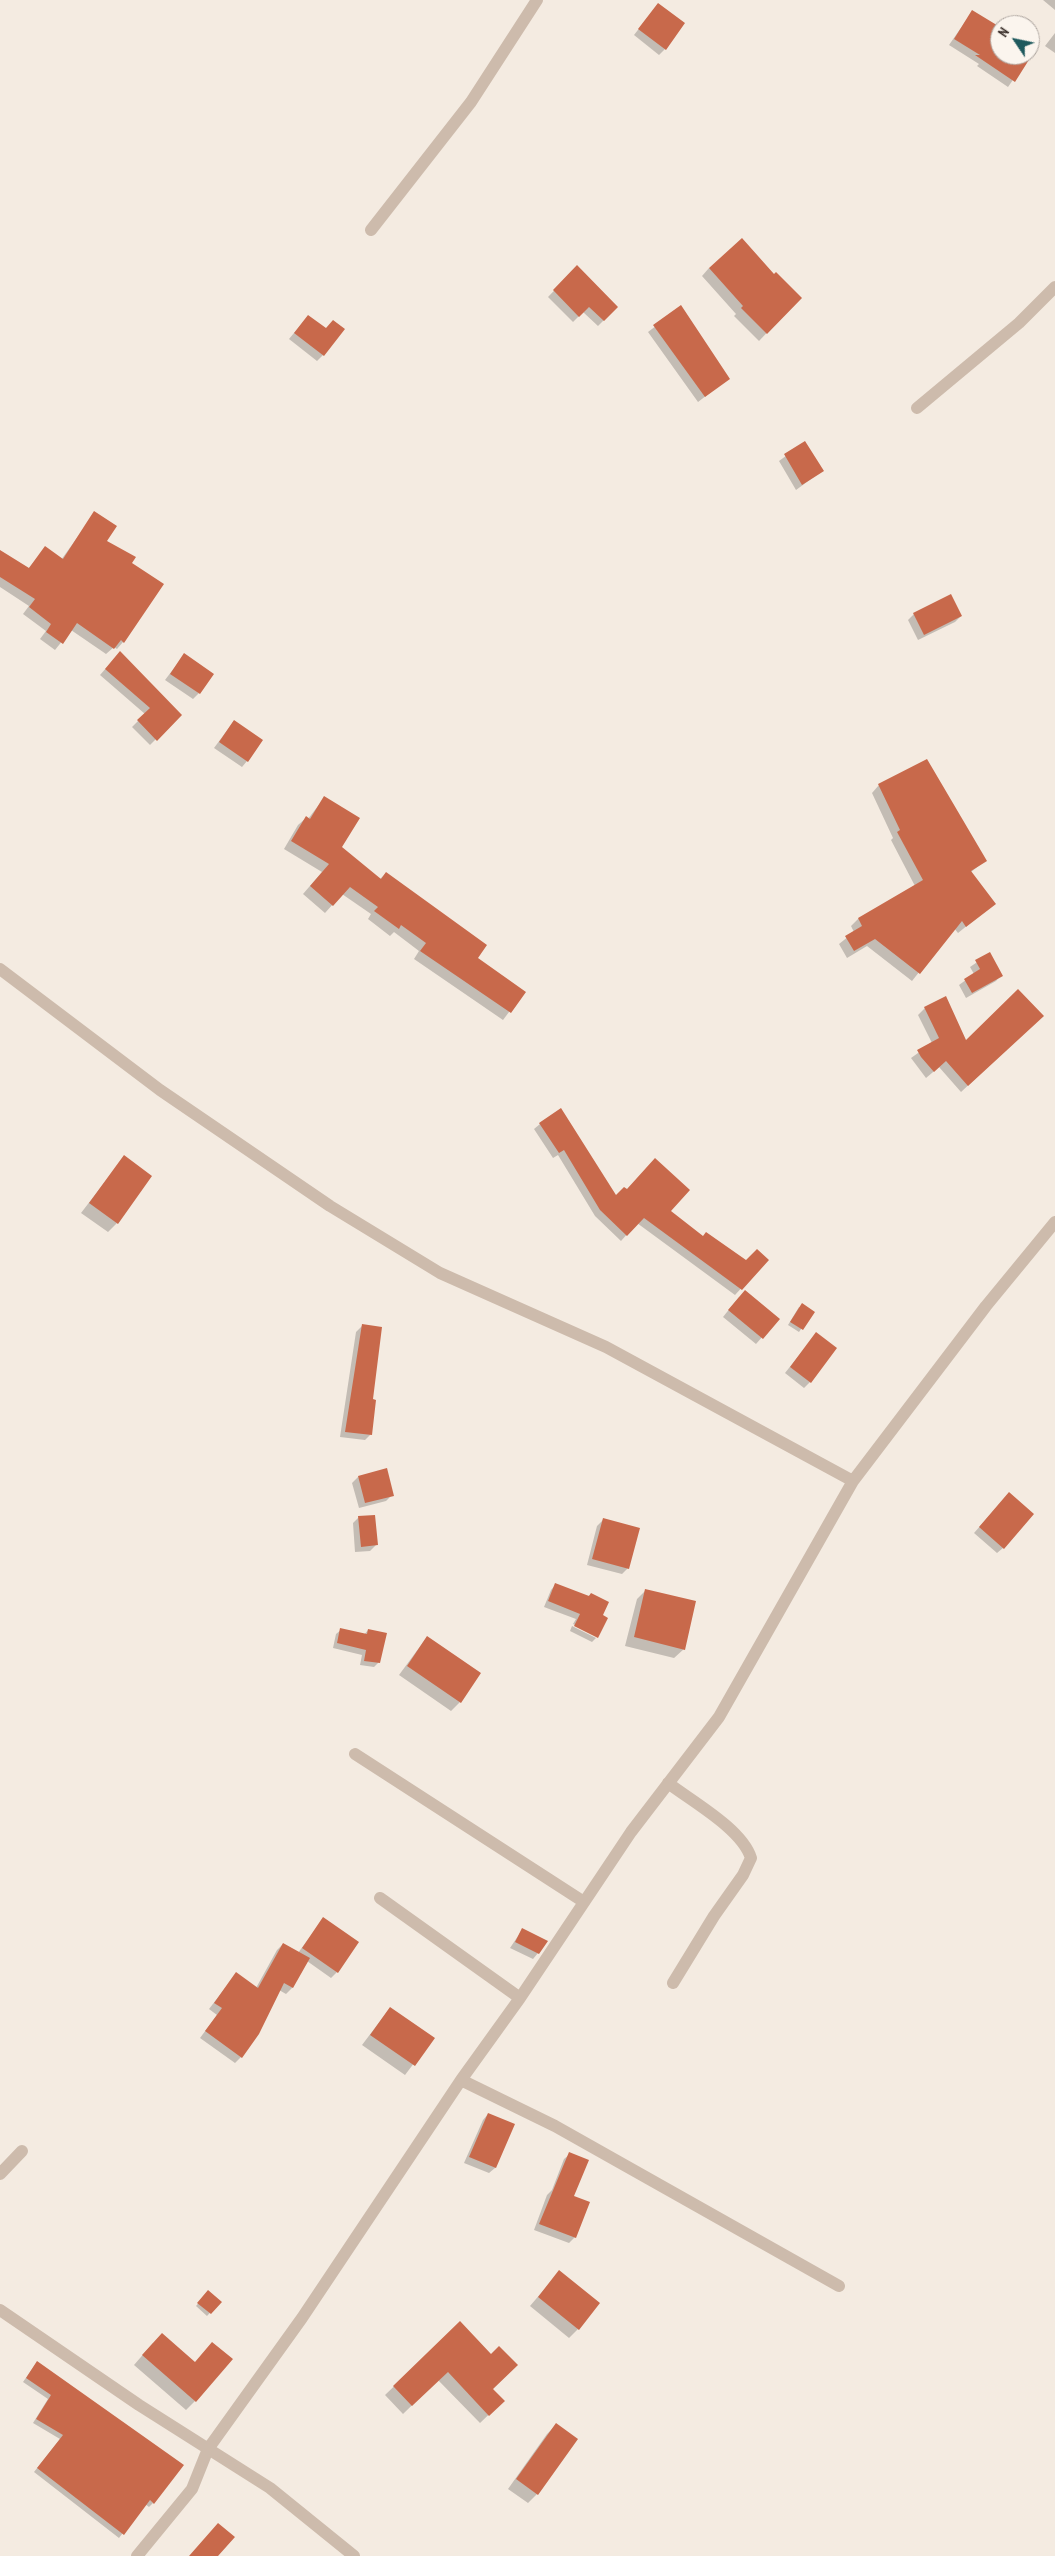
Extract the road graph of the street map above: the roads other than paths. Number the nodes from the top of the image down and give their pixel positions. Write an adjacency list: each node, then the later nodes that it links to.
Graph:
1 (537, 0): 2 (street)
2 (371, 230)
3 (1055, 287): 4 (street)
4 (916, 408)
5 (0, 969): 7 (street)
6 (1055, 1222): 7 (street)
7 (853, 1481): 9 (street)
8 (355, 1754): 11 (street)
9 (668, 1783): 11 (street); 12 (street)
10 (380, 1898): 13 (street)
11 (584, 1902): 13 (street)
12 (673, 1983)
13 (520, 1998): 14 (street)
14 (462, 2080): 17 (street); 19 (street)
15 (22, 2150): 16 (street)
16 (0, 2174)
17 (839, 2286)
18 (0, 2310): 19 (street)
19 (208, 2449): 20 (street); 21 (street)
20 (137, 2556)
21 (354, 2556)

